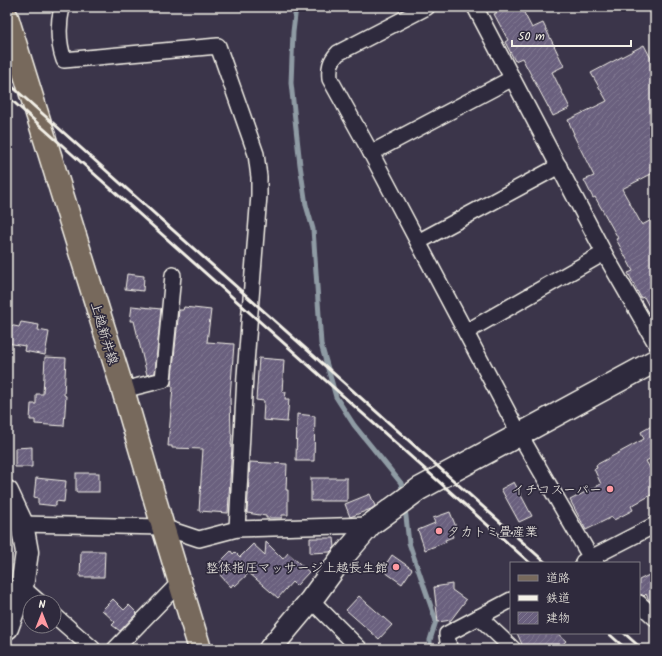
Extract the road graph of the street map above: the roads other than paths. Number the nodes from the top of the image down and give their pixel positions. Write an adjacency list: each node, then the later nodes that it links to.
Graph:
1 (62, 7): 21 (street)
2 (427, 7): 6 (street)
3 (475, 7): 5 (street)
4 (7, 17): 14 (main road, 上越新井線)
5 (511, 79): 6 (street); 7 (street)
6 (371, 153): 8 (street)
7 (559, 166): 8 (street); 9 (street)
8 (418, 242): 11 (street)
9 (604, 253): 11 (street); 12 (street)
10 (173, 275): 14 (street)
11 (466, 332): 15 (street)
12 (655, 342)
13 (655, 360): 15 (street)
14 (123, 390): 20 (main road, 上越新井線)
15 (520, 435): 18 (street); 22 (street)
16 (7, 492): 17 (street)
17 (22, 524): 20 (street); 24 (street)
18 (370, 525): 21 (street); 26 (street)
19 (655, 525): 22 (street)
20 (163, 527): 21 (street); 23 (main road, 上越新井線)
21 (237, 529)
22 (589, 561)
23 (180, 582): 34 (street); 35 (main road, 上越新井線)
24 (22, 587): 25 (street); 32 (street)
25 (30, 594)
26 (311, 600): 36 (street); 37 (street)
27 (510, 601): 29 (street)
28 (640, 604): 30 (street)
29 (479, 617): 38 (street); 39 (street)
30 (655, 618)
31 (62, 622): 33 (street)
32 (7, 628)
33 (93, 649)
34 (115, 649)
35 (200, 649)
36 (270, 649)
37 (360, 649)
38 (449, 649)
39 (513, 649)

